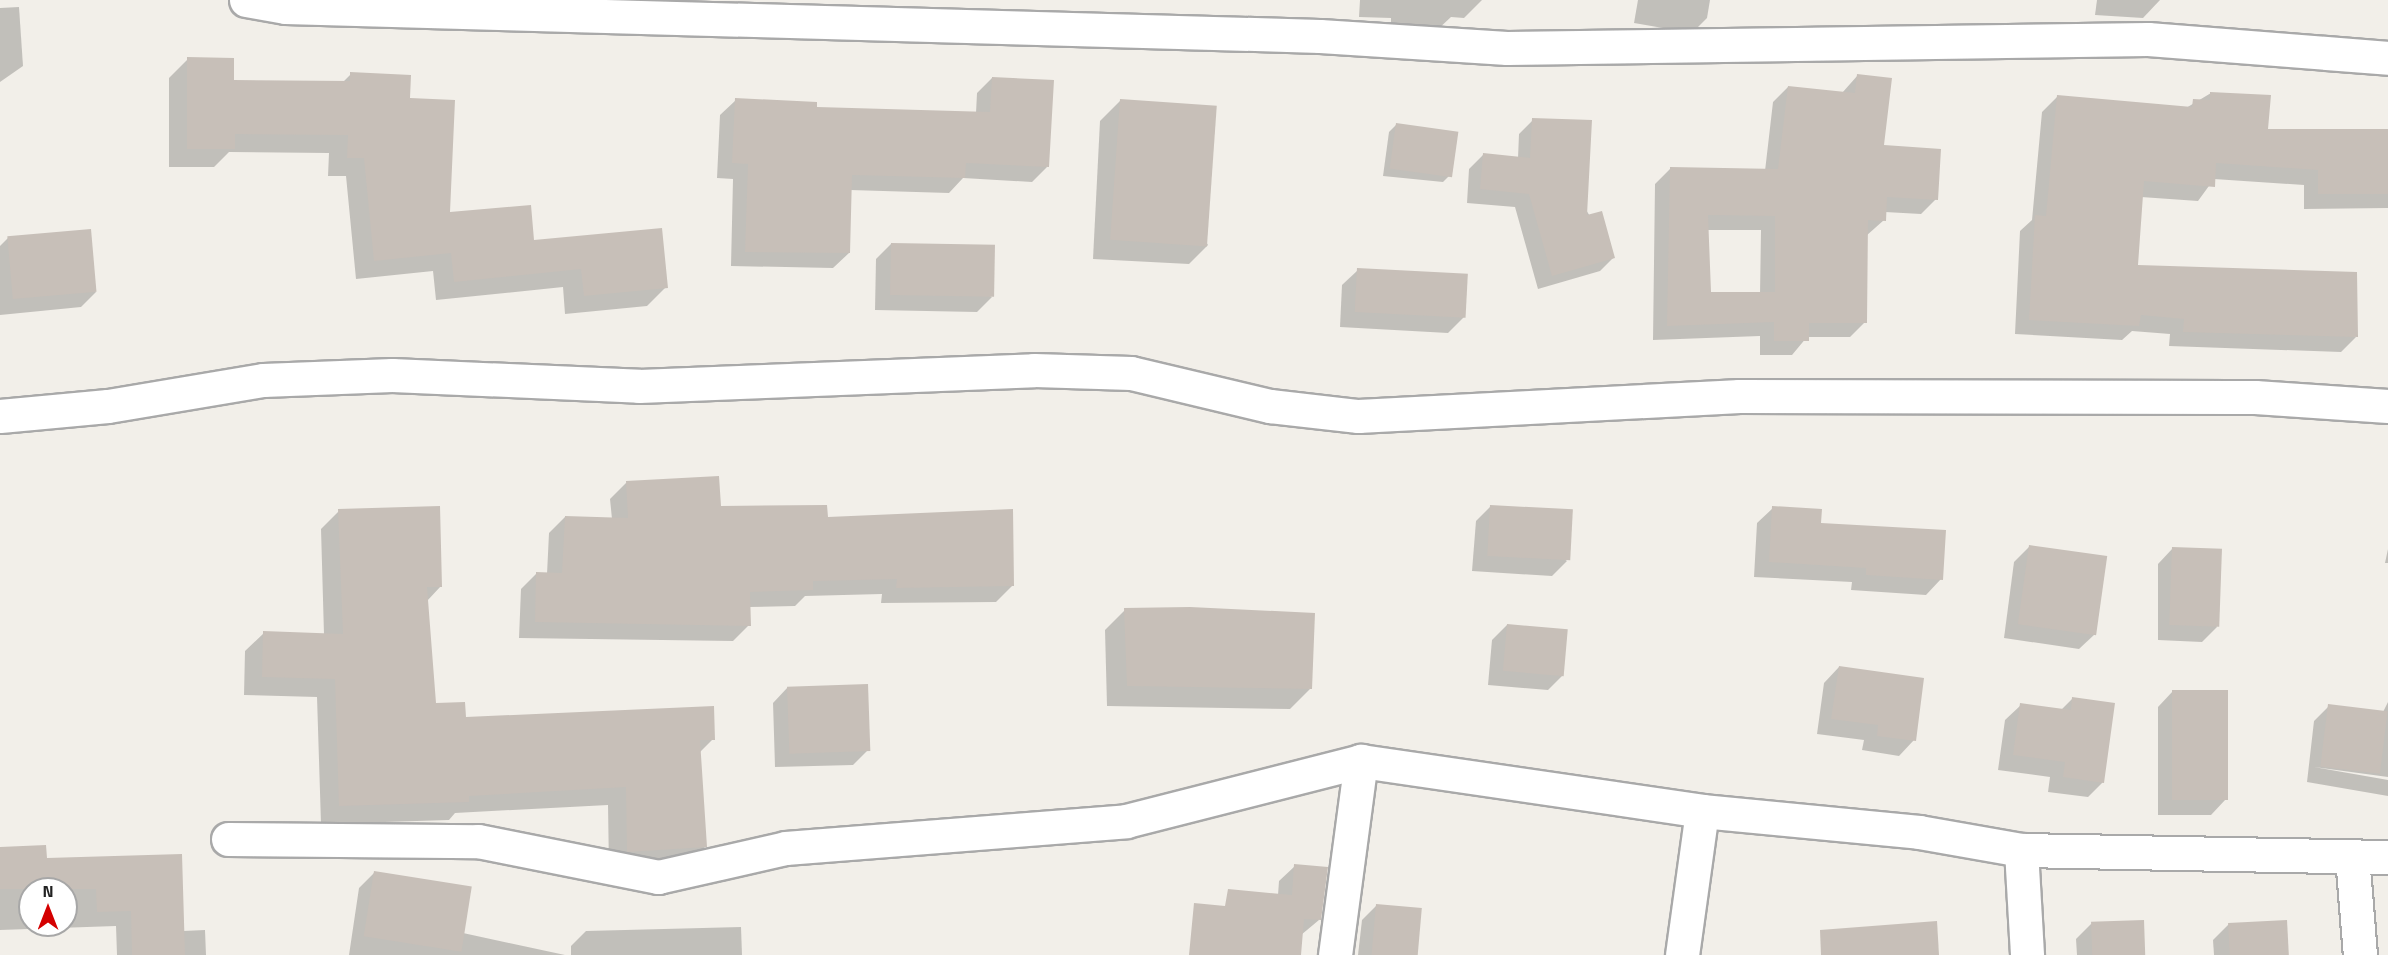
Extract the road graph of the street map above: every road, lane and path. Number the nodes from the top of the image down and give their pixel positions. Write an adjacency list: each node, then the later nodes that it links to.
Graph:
1 (246, 0): 2 (street)
2 (2388, 58)
3 (2388, 406): 4 (street)
4 (0, 416)
5 (1361, 761): 6 (street); 7 (street); 11 (street)
6 (1702, 811): 8 (street); 12 (street)
7 (228, 839)
8 (2021, 850): 9 (street); 13 (street)
9 (2352, 856): 10 (street); 14 (street)
10 (2388, 857)
11 (1335, 955)
12 (1682, 955)
13 (2027, 955)
14 (2360, 955)

